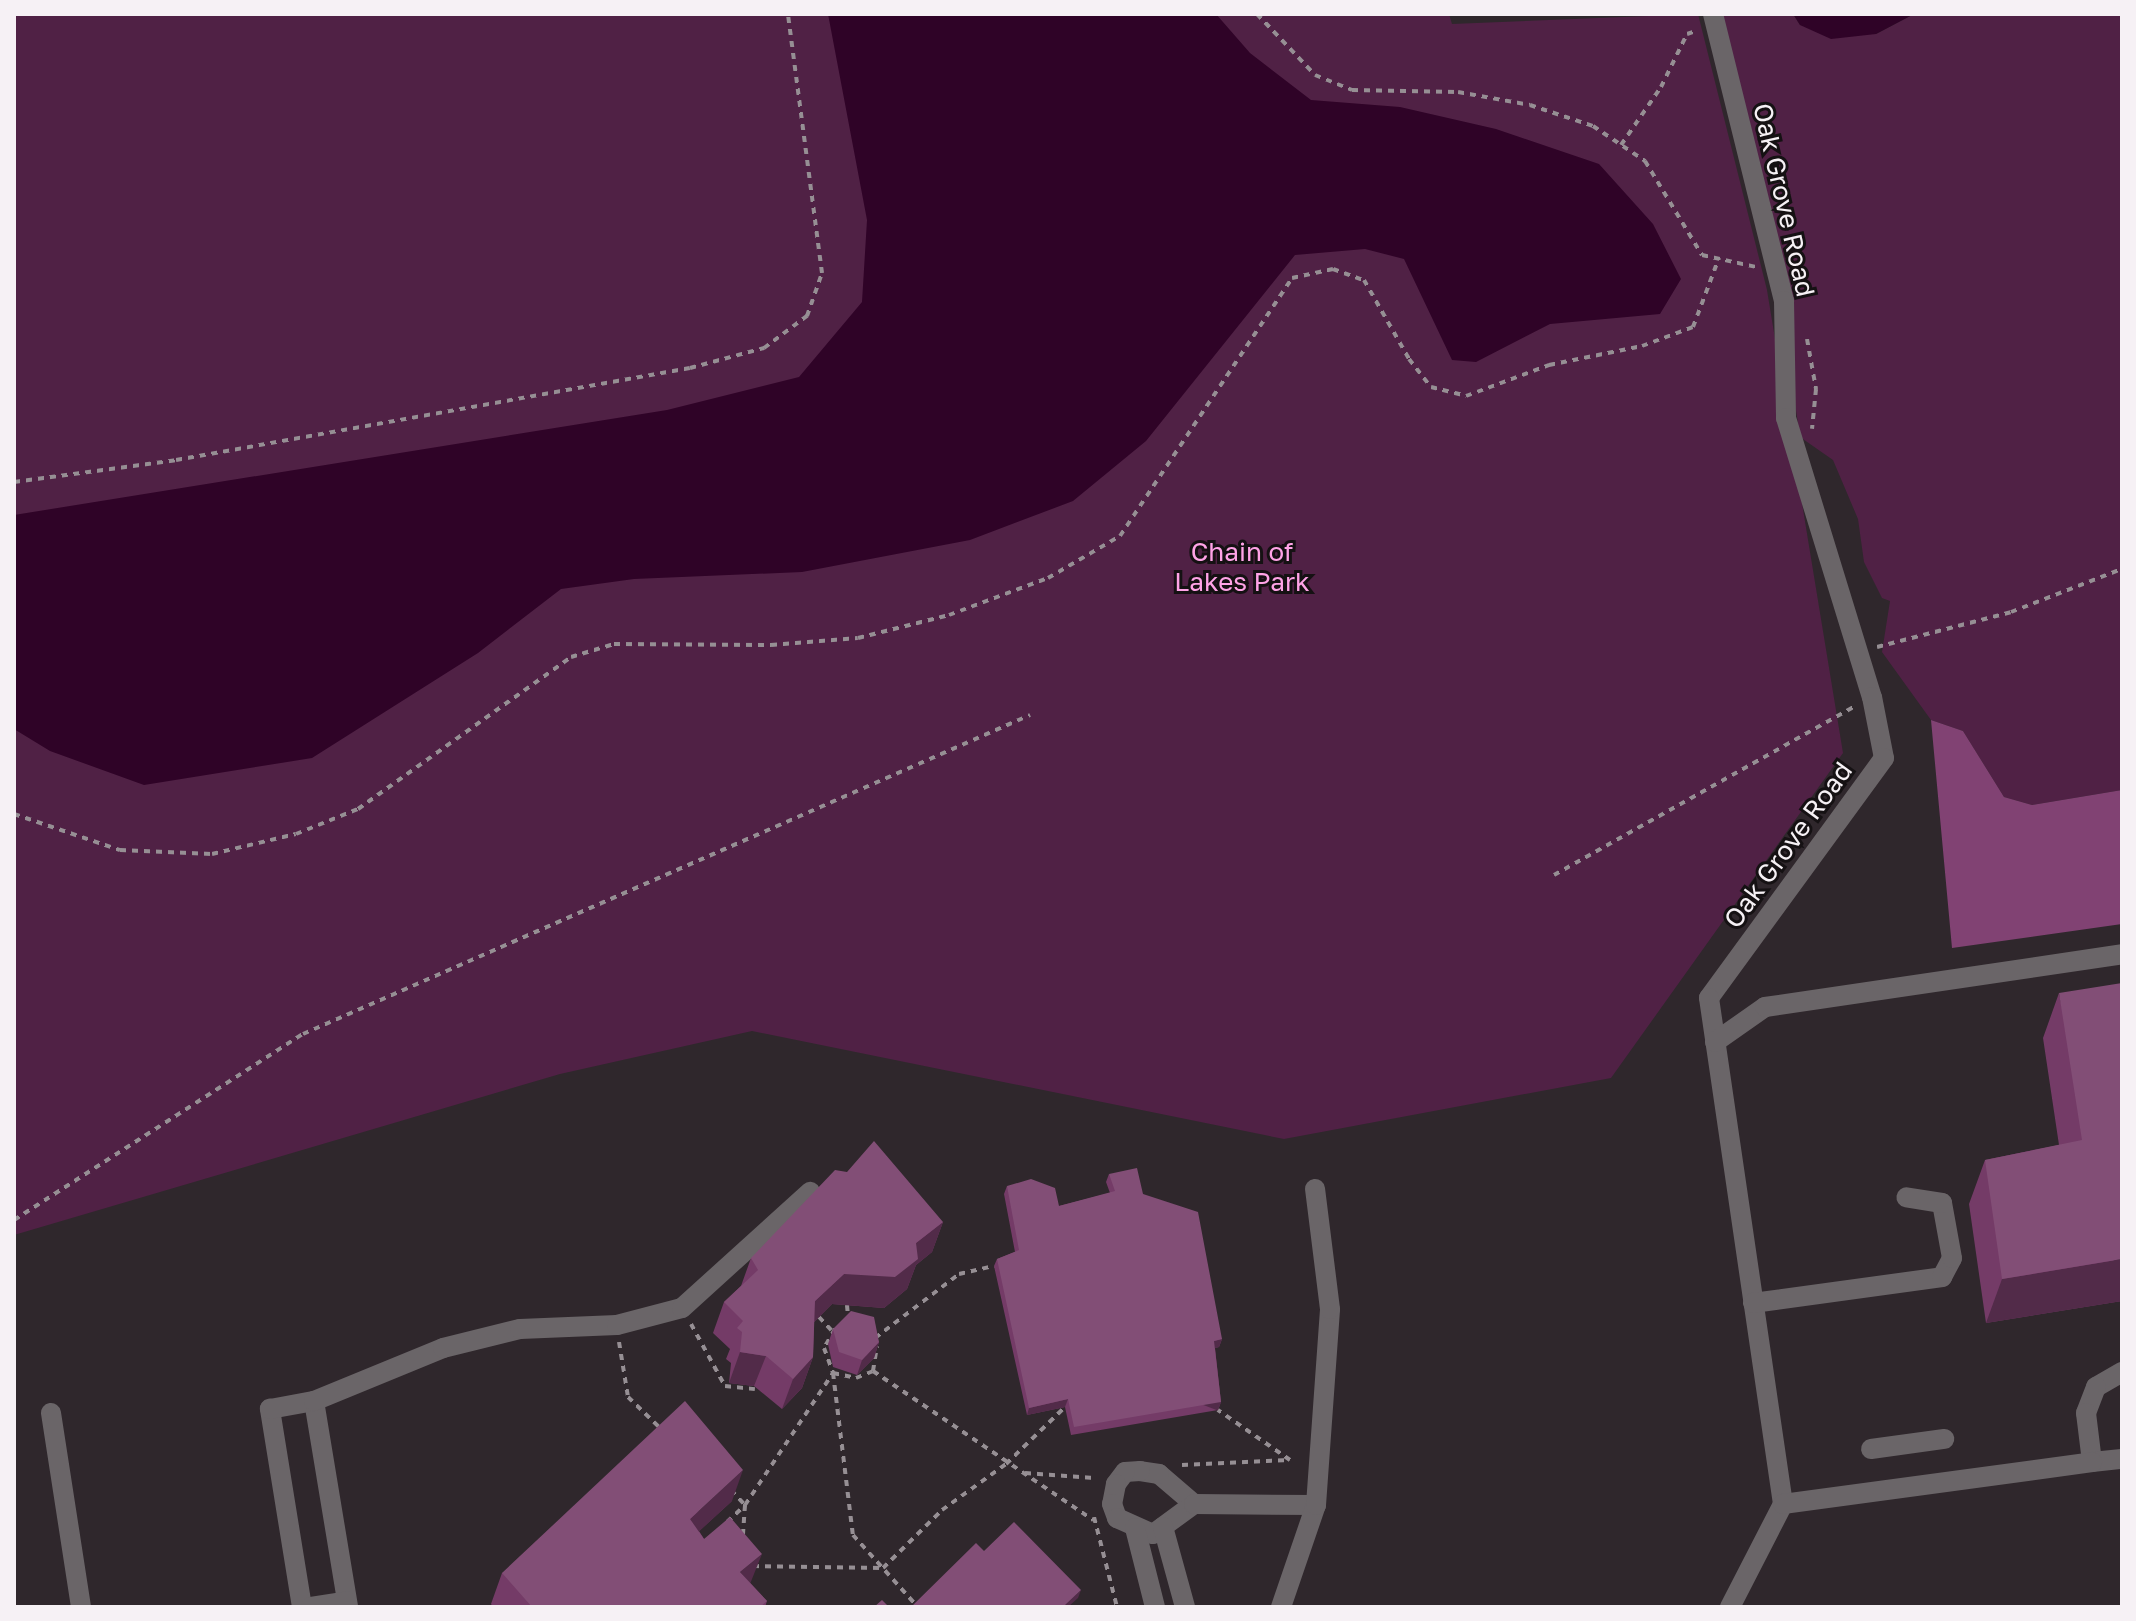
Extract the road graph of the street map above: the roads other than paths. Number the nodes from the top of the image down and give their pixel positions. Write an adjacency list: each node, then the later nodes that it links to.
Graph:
1 (1714, 20): 3 (street, Oak Grove Road)
2 (2122, 954): 3 (street)
3 (1715, 1042): 7 (street, Oak Grove Road)
4 (1315, 1189): 17 (street)
5 (810, 1192): 9 (street)
6 (1906, 1197): 7 (street)
7 (1753, 1303): 16 (street, Oak Grove Road)
8 (2122, 1372): 14 (street)
9 (314, 1401): 20 (street); 22 (street)
10 (51, 1413): 21 (street)
11 (1944, 1439): 12 (street)
12 (1871, 1449)
13 (2122, 1459): 14 (street)
14 (2092, 1462): 16 (street)
15 (1194, 1504): 17 (street); 18 (street); 19 (street)
16 (1783, 1504): 27 (street)
17 (1316, 1505): 26 (street)
18 (1163, 1527): 19 (street); 25 (street)
19 (1135, 1528): 24 (street)
20 (347, 1604): 23 (street)
21 (81, 1607)
22 (302, 1607)
23 (311, 1607)
24 (1155, 1607)
25 (1185, 1607)
26 (1281, 1607)
27 (1730, 1607)

